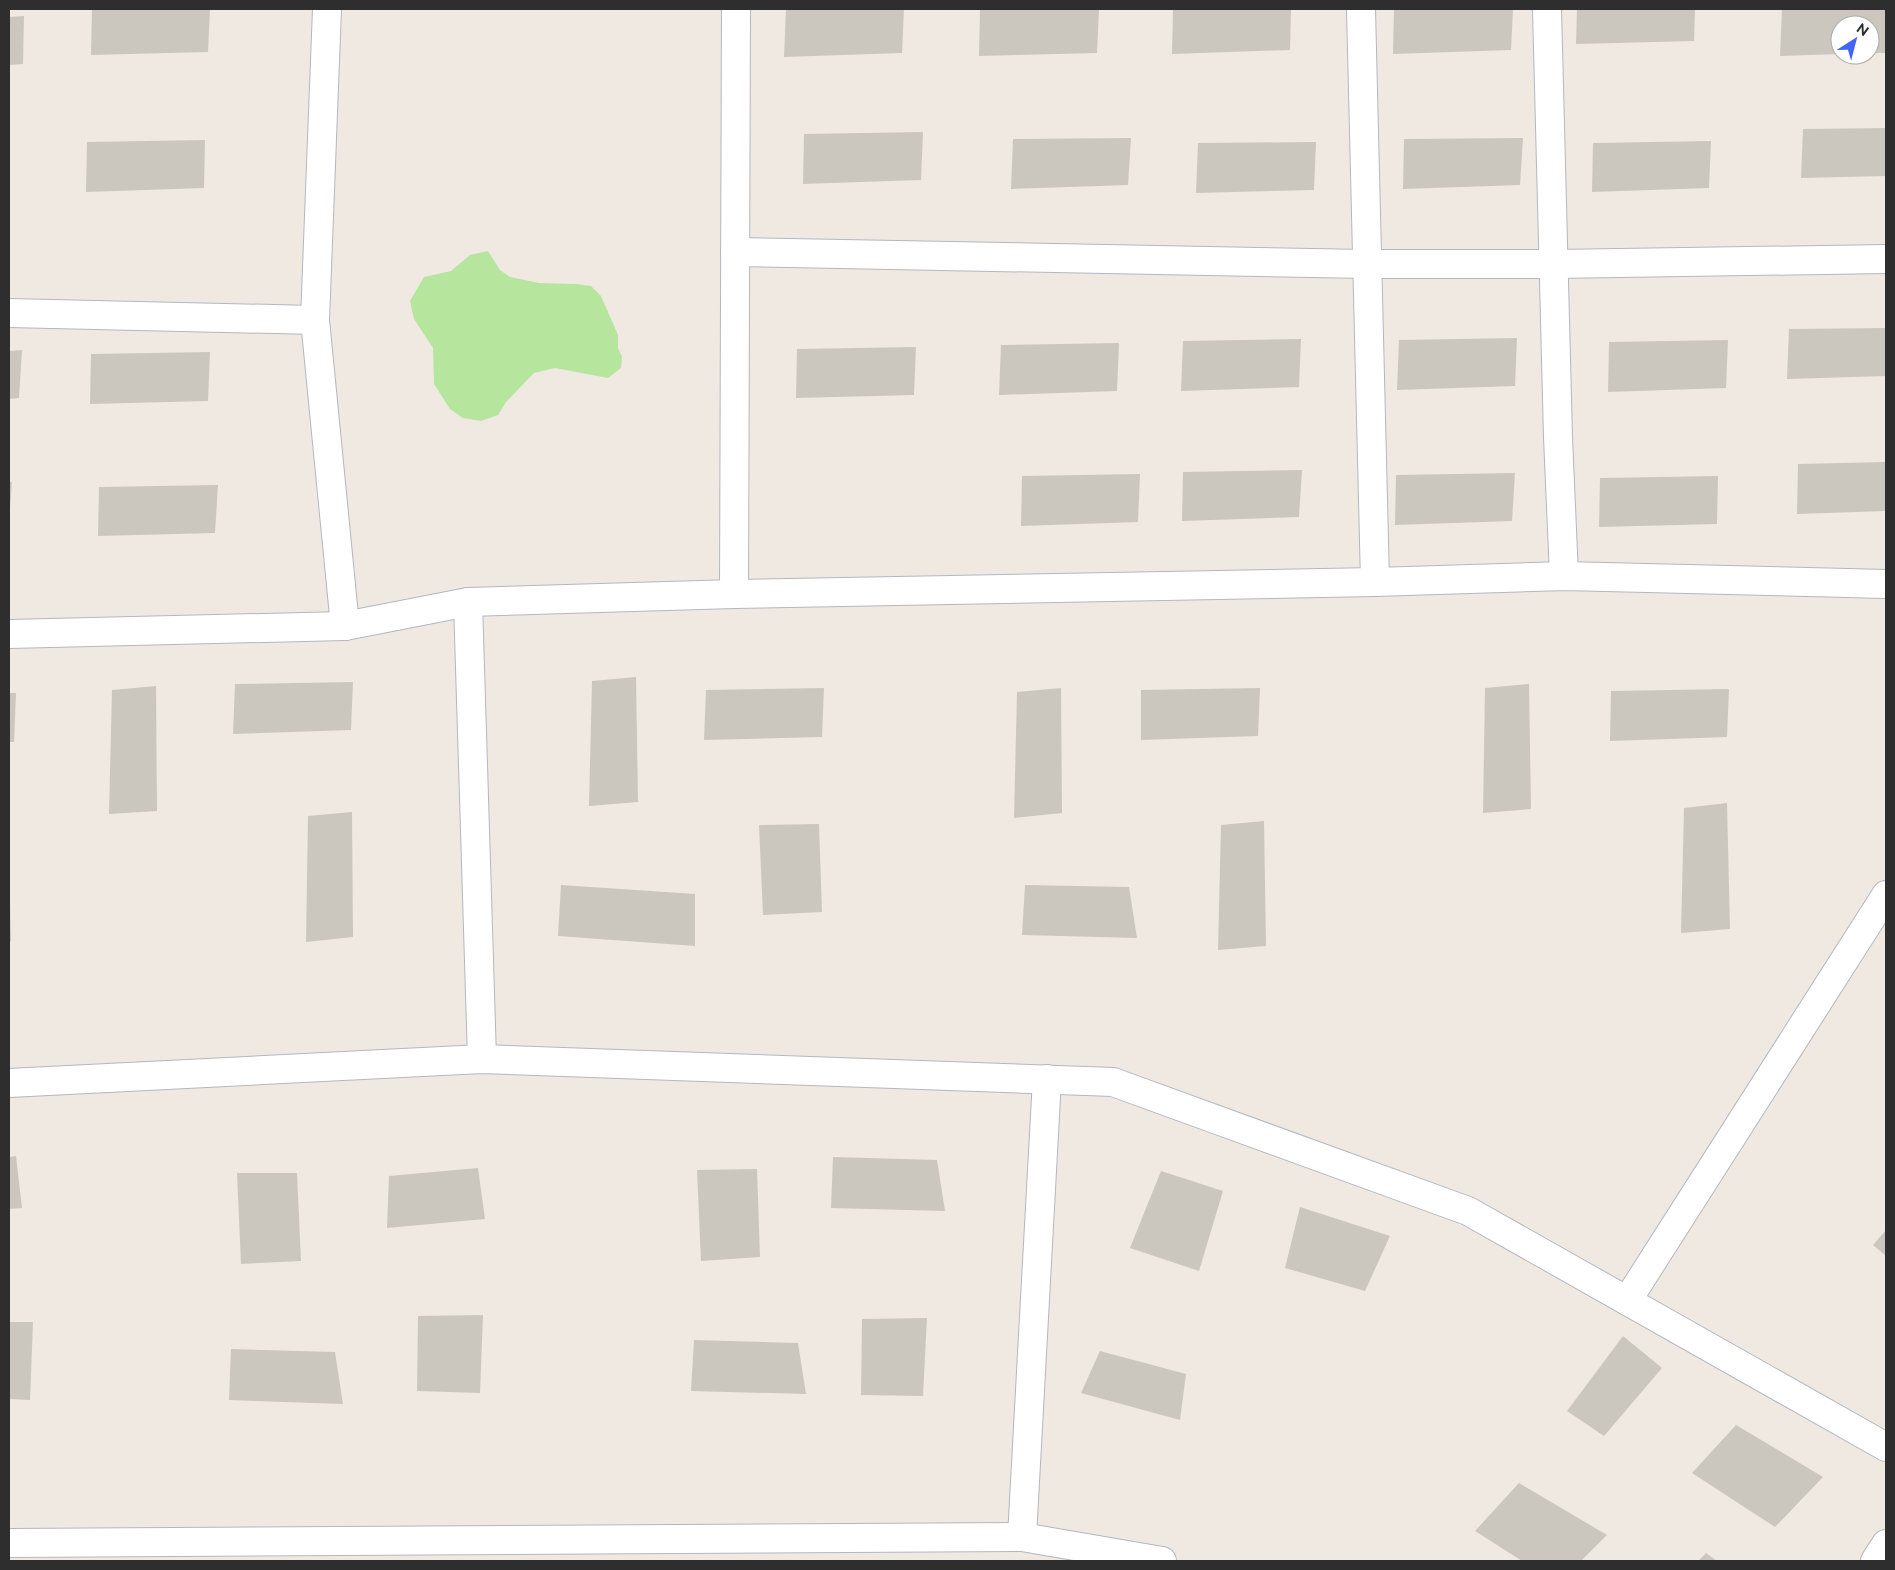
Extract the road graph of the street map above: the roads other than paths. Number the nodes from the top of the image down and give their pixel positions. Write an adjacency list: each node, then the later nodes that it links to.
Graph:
1 (327, 9): 10 (street)
2 (736, 9): 5 (street)
3 (1361, 9): 7 (street)
4 (1547, 9): 8 (street)
5 (735, 252): 7 (street); 14 (street)
6 (1886, 259): 8 (street)
7 (1367, 264): 8 (street); 12 (street)
8 (1555, 264): 11 (street)
9 (9, 314): 10 (street)
10 (315, 320): 16 (street)
11 (1564, 576): 12 (street); 13 (street)
12 (1375, 582): 14 (street)
13 (1886, 584)
14 (734, 594): 15 (street)
15 (468, 602): 16 (street); 19 (street)
16 (345, 626): 17 (street)
17 (9, 634)
18 (1886, 895): 22 (street)
19 (482, 1059): 20 (street); 21 (street)
20 (1047, 1079): 22 (street); 24 (street)
21 (9, 1083)
22 (1627, 1302): 23 (street)
23 (1886, 1447)
24 (1022, 1537): 25 (street); 27 (street)
25 (9, 1543)
26 (1886, 1544): 28 (street)
27 (1162, 1561)
28 (1875, 1561)

